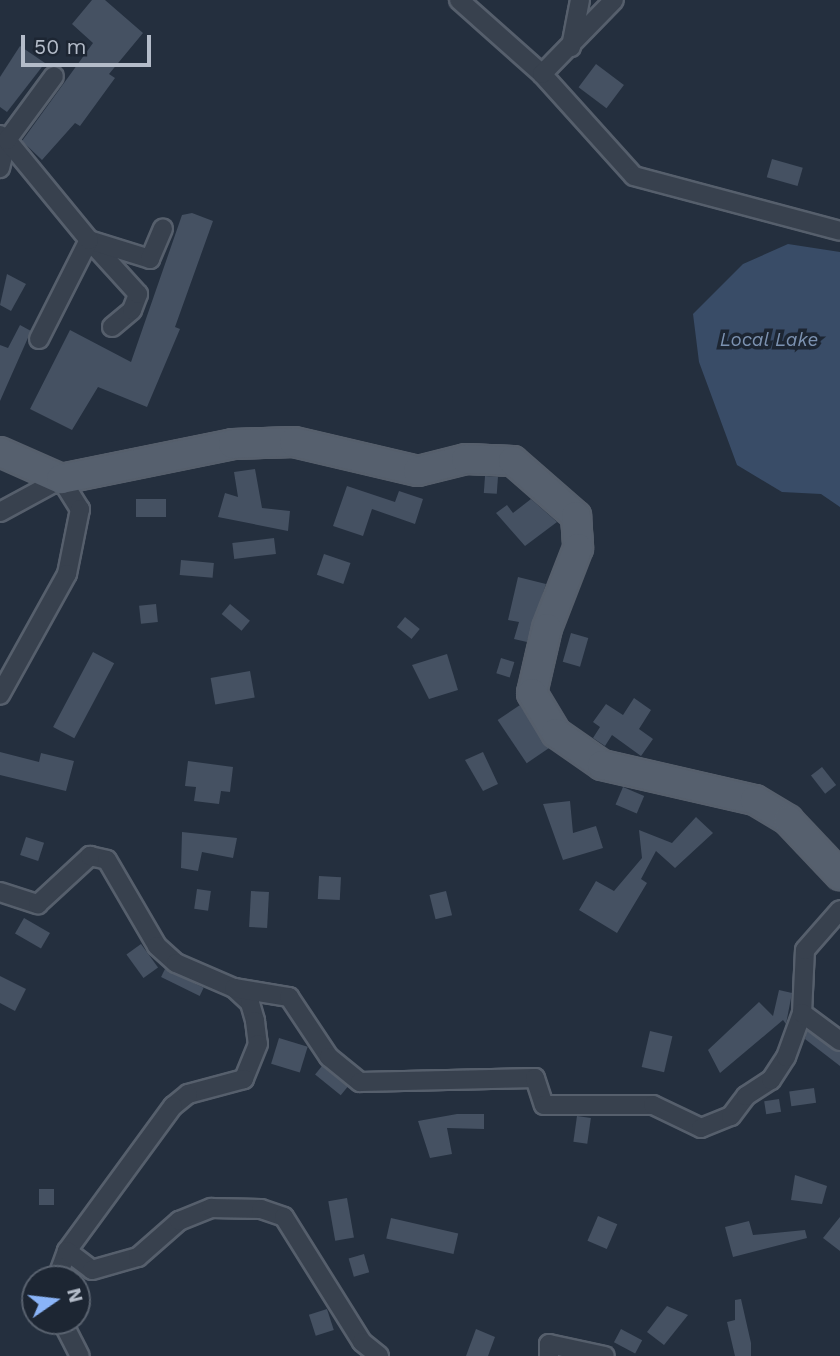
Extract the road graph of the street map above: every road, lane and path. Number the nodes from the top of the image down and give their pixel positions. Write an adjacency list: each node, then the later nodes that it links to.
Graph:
1 (458, 0): 5 (street)
2 (580, 0): 4 (street)
3 (614, 0): 4 (street)
4 (571, 47): 5 (street)
5 (542, 75): 10 (street)
6 (54, 76): 7 (street)
7 (4, 138): 8 (street); 11 (street)
8 (0, 168)
9 (163, 229): 11 (street)
10 (840, 231)
11 (89, 240): 12 (street); 13 (street)
12 (112, 327)
13 (39, 340)
14 (0, 452): 15 (main road)
15 (61, 479): 16 (street); 17 (street); 18 (main road)
16 (0, 512)
17 (0, 695)
18 (840, 876)
19 (0, 892): 21 (street)
20 (840, 910): 22 (street)
21 (234, 988): 22 (street); 24 (street)
22 (802, 1013): 23 (street)
23 (840, 1041)
24 (67, 1251): 25 (street); 28 (street)
25 (62, 1265)
26 (69, 1335): 27 (street)
27 (80, 1356)
28 (379, 1356)
29 (549, 1356): 30 (street)
30 (605, 1356)

